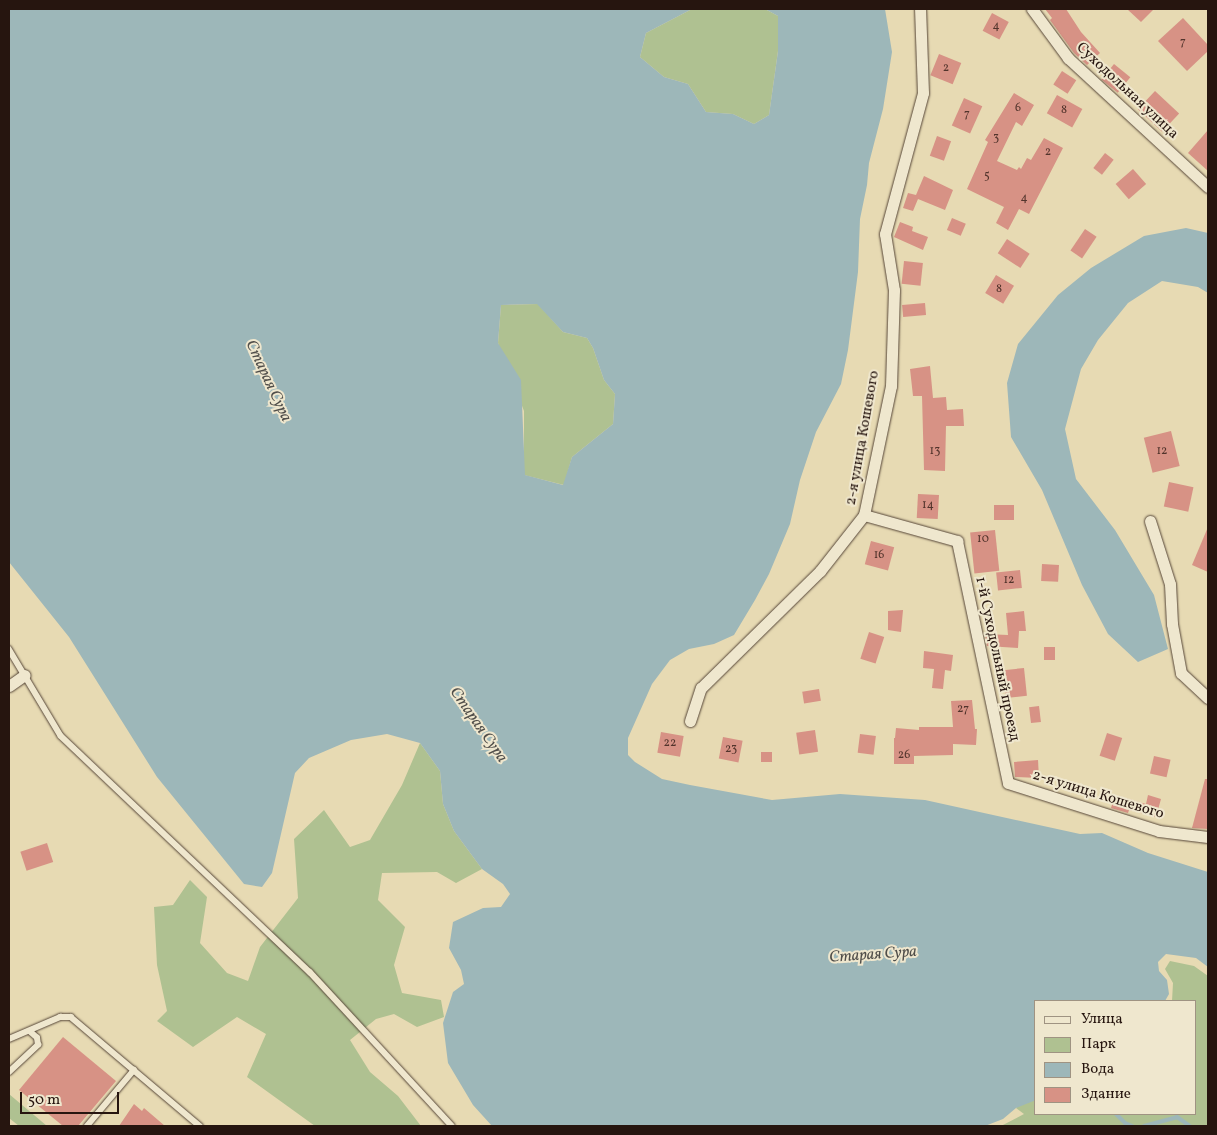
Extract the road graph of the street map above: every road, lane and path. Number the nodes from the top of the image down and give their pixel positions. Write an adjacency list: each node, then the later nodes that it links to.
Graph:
1 (920, 9): 4 (street, 2-я улица Кошевого)
2 (1032, 9): 3 (street, Суходольная улица)
3 (1208, 187)
4 (864, 515): 10 (street, 2-я улица Кошевого); 11 (street, 1-й Суходольный проезд)
5 (1150, 521): 9 (street)
6 (9, 649): 7 (lane)
7 (24, 675): 8 (street); 19 (lane)
8 (9, 686)
9 (1208, 698)
10 (690, 721)
11 (1008, 783): 12 (street, 2-я улица Кошевого)
12 (1208, 837)
13 (30, 1032): 14 (lane); 15 (lane); 16 (lane)
14 (9, 1039)
15 (134, 1070): 17 (lane); 18 (lane)
16 (9, 1072)
17 (87, 1126)
18 (200, 1126)
19 (452, 1126)

